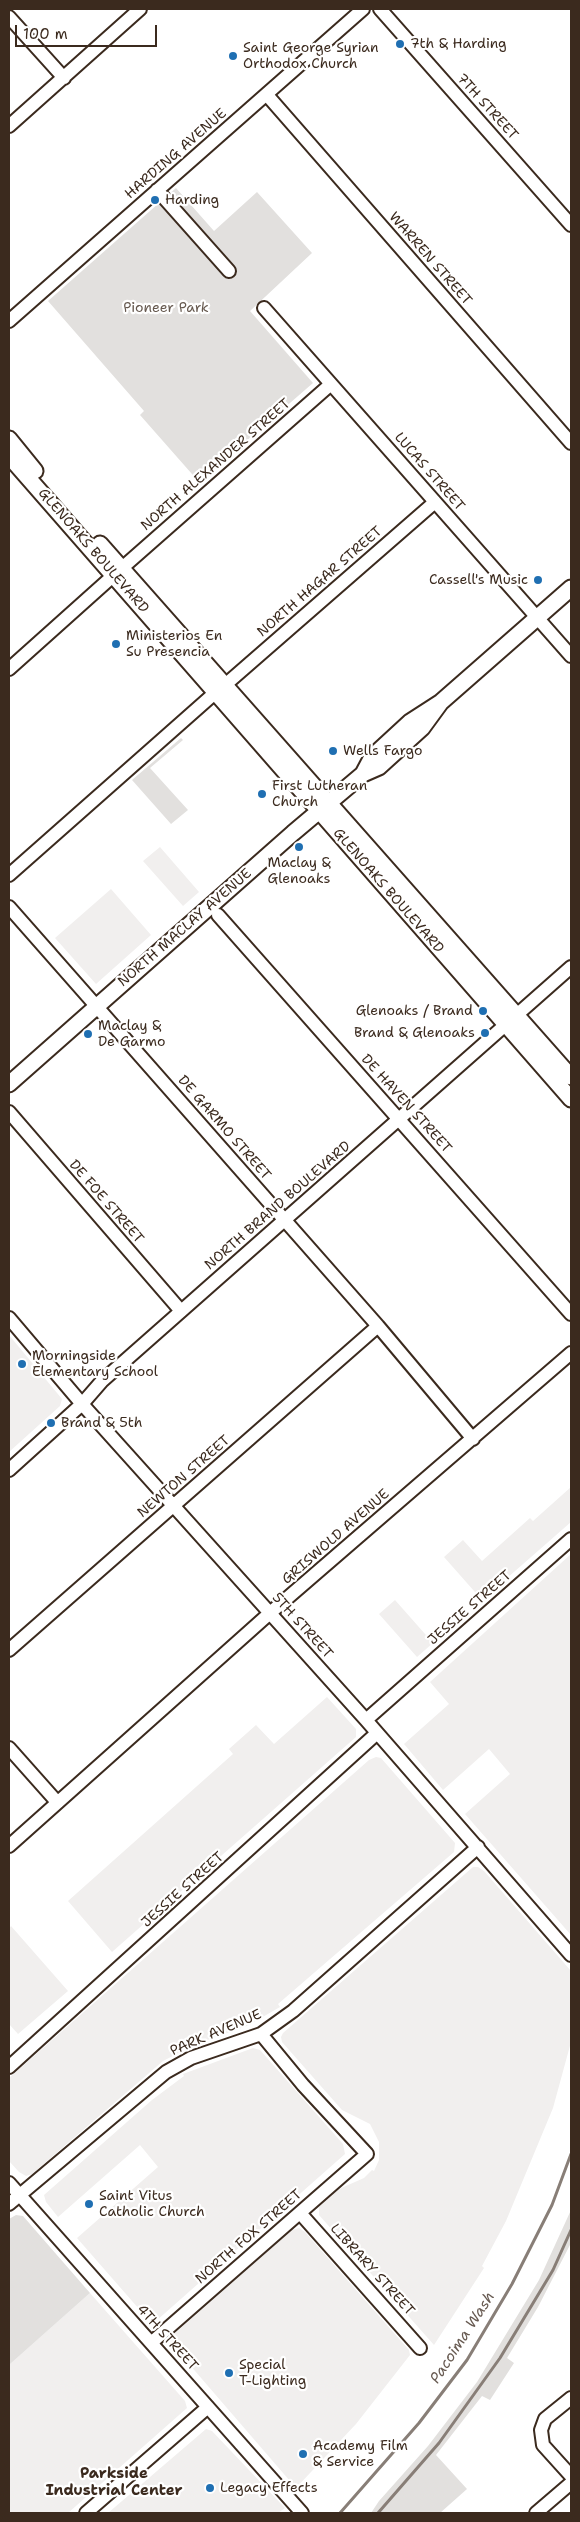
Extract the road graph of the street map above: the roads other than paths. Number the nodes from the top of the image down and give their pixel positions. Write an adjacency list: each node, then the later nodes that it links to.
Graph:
1 (140, 9): 5 (street)
2 (363, 9): 6 (street, HARDING AVENUE)
3 (380, 9): 9 (street, 7TH STREET)
4 (9, 17): 5 (street)
5 (64, 78): 7 (street)
6 (267, 95): 8 (street, HARDING AVENUE); 15 (street, WARREN STREET)
7 (9, 126)
8 (157, 190): 10 (street); 12 (street, HARDING AVENUE)
9 (571, 225)
10 (229, 271)
11 (264, 308): 13 (street, LUCAS STREET)
12 (9, 321)
13 (331, 384): 17 (street, LUCAS STREET); 18 (street, NORTH ALEXANDER STREET)
14 (9, 439): 16 (main road, GLENOAKS BOULEVARD)
15 (571, 443)
16 (14, 462): 18 (main road, GLENOAKS BOULEVARD)
17 (435, 502): 20 (street, LUCAS STREET); 23 (street, NORTH HAGAR STREET)
18 (118, 572): 22 (street, NORTH ALEXANDER STREET); 23 (main road, GLENOAKS BOULEVARD)
19 (571, 588): 20 (main road, NORTH MACLAY AVENUE)
20 (537, 618): 21 (street, LUCAS STREET); 24 (main road, NORTH MACLAY AVENUE)
21 (571, 656)
22 (9, 669)
23 (220, 689): 24 (main road, GLENOAKS BOULEVARD); 25 (street, NORTH HAGAR STREET)
24 (324, 807): 29 (main road, NORTH MACLAY AVENUE); 30 (main road, GLENOAKS BOULEVARD)
25 (9, 875)
26 (9, 907): 29 (street, DE GARMO STREET)
27 (218, 915): 35 (street, DE HAVEN STREET)
28 (571, 967): 30 (street, NORTH BRAND BOULEVARD)
29 (96, 1006): 32 (main road, NORTH MACLAY AVENUE); 36 (street, DE GARMO STREET)
30 (512, 1020): 31 (main road, GLENOAKS BOULEVARD); 33 (main road, GLENOAKS BOULEVARD); 35 (street, NORTH BRAND BOULEVARD)
31 (571, 1077)
32 (9, 1084)
33 (571, 1099)
34 (9, 1112): 37 (street, DE FOE STREET)
35 (399, 1119): 36 (street, NORTH BRAND BOULEVARD); 38 (street, DE HAVEN STREET)
36 (284, 1220): 37 (street, NORTH BRAND BOULEVARD); 40 (street, DE GARMO STREET)
37 (181, 1311): 42 (street, NORTH BRAND BOULEVARD)
38 (571, 1314)
39 (9, 1318): 42 (street, 5TH STREET)
40 (378, 1326): 43 (street, DE GARMO STREET); 45 (street, NEWTON STREET)
41 (571, 1353): 43 (street, GRISWOLD AVENUE)
42 (82, 1404): 44 (street, NORTH BRAND BOULEVARD); 45 (street, 5TH STREET)
43 (473, 1439): 47 (street, GRISWOLD AVENUE)
44 (9, 1470)
45 (173, 1506): 47 (street, 5TH STREET); 48 (street, NEWTON STREET)
46 (571, 1539): 49 (street, JESSIE STREET)
47 (270, 1613): 49 (street, 5TH STREET); 52 (street, GRISWOLD AVENUE)
48 (9, 1650)
49 (366, 1720): 50 (street, 5TH STREET)
50 (376, 1734): 54 (street, 5TH STREET); 57 (street, JESSIE STREET)
51 (9, 1748): 52 (street)
52 (57, 1802): 53 (street, GRISWOLD AVENUE)
53 (9, 1846)
54 (478, 1848): 55 (street, 5TH STREET); 56 (street, PARK AVENUE)
55 (571, 1955)
56 (261, 2034): 59 (street, PARK AVENUE); 61 (street, NORTH FOX STREET)
57 (9, 2067)
58 (9, 2183): 59 (street, 4TH STREET)
59 (19, 2195): 60 (street, PARK AVENUE); 62 (street, 4TH STREET)
60 (9, 2204)
61 (300, 2213): 62 (street, NORTH FOX STREET); 63 (street, LIBRARY STREET)
62 (151, 2343): 65 (street, 4TH STREET)
63 (420, 2348)
64 (571, 2398): 66 (street)
65 (208, 2407): 68 (street); 69 (street, 4TH STREET)
66 (571, 2476)
67 (571, 2482): 70 (street)
68 (86, 2513)
69 (302, 2513)
70 (536, 2513)

